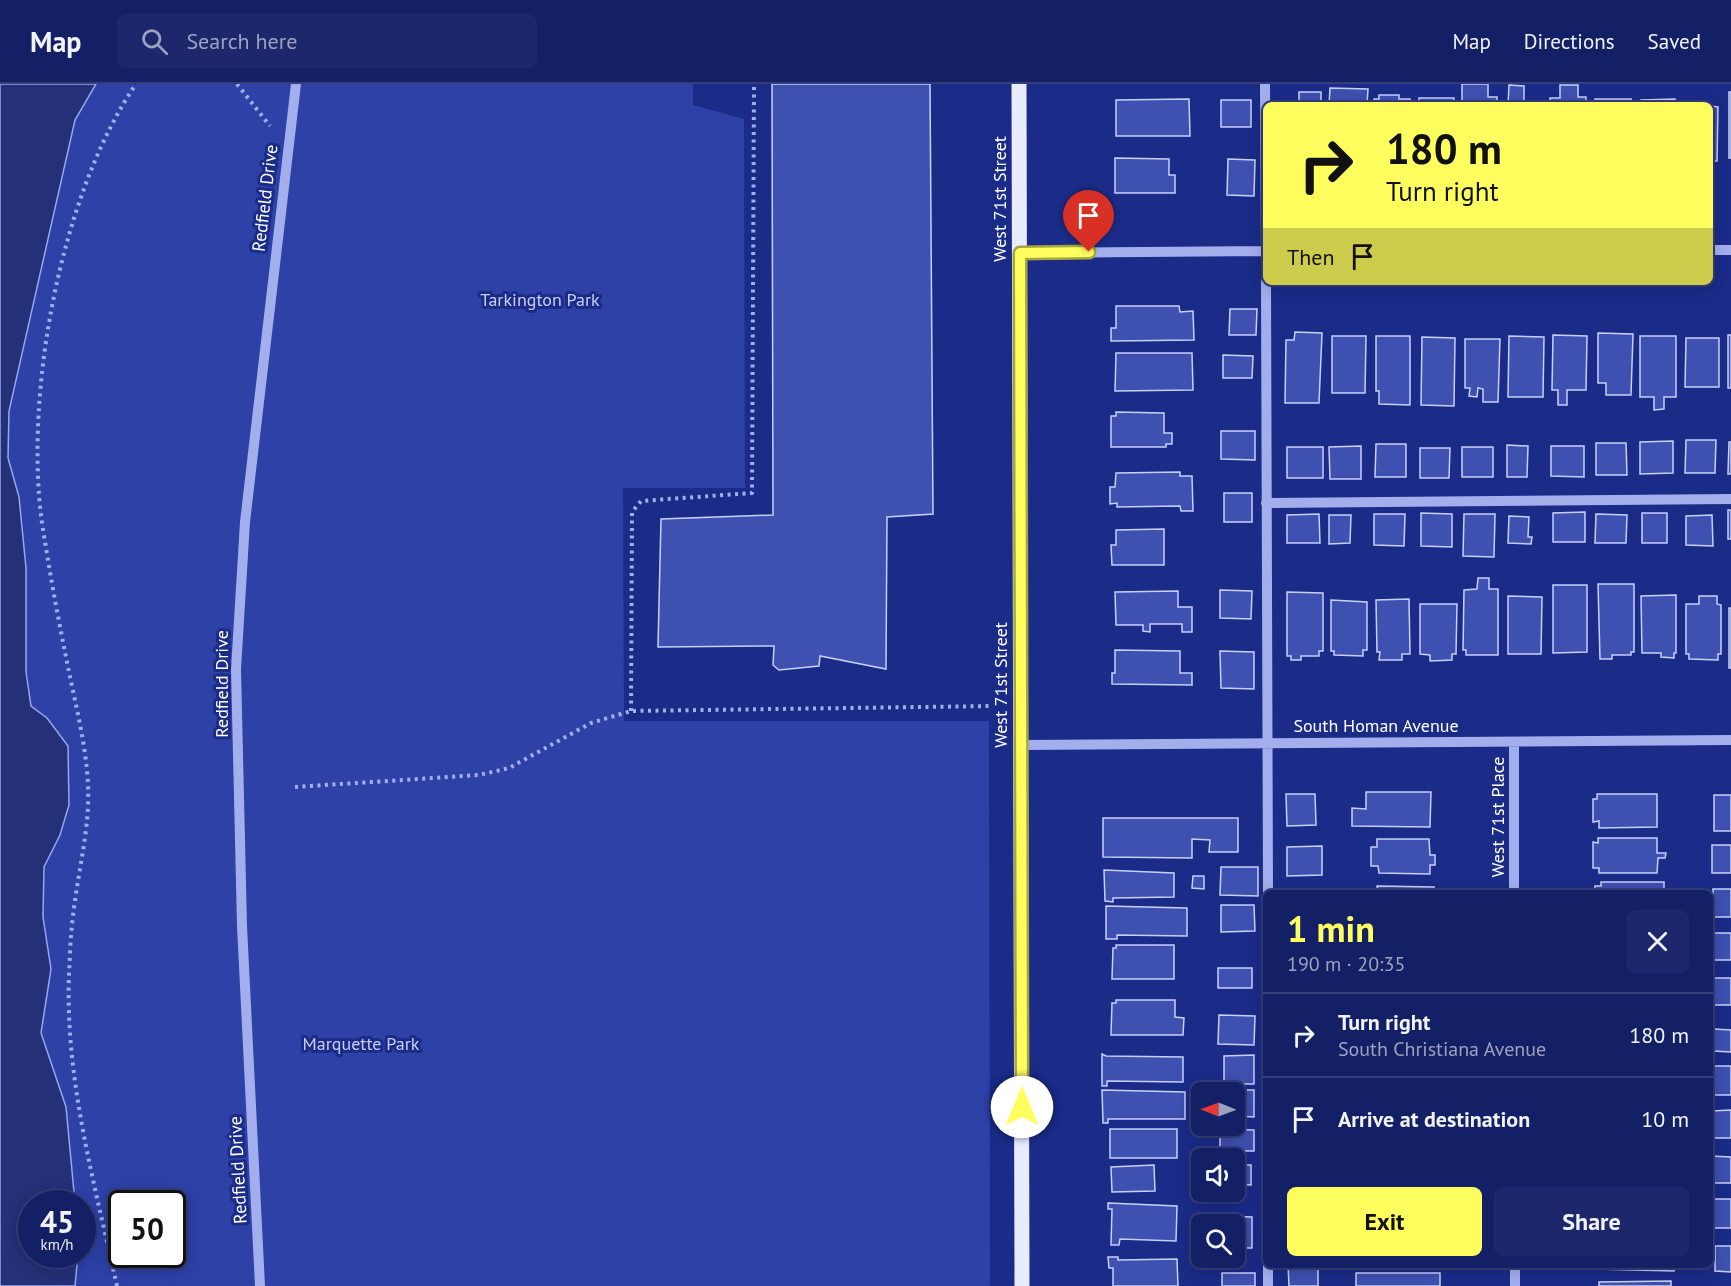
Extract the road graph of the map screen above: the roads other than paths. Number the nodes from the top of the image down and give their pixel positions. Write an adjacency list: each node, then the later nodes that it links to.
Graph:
1 (296, 84): 20 (street, Redfield Drive)
2 (1019, 84): 8 (main road, West 71st Street)
3 (1265, 84): 4 (street)
4 (1265, 102)
5 (1713, 250): 6 (street)
6 (1731, 250)
7 (1263, 251): 8 (street)
8 (1020, 253): 15 (main road, West 71st Street)
9 (1266, 285): 11 (street)
10 (1731, 499): 11 (street)
11 (1266, 503): 14 (street)
12 (1731, 740): 13 (street, South Homan Avenue)
13 (1514, 742): 14 (street, South Homan Avenue); 17 (street, West 71st Place)
14 (1267, 744): 15 (street, South Homan Avenue); 16 (street)
15 (1021, 745): 21 (main road, West 71st Street)
16 (1268, 890)
17 (1514, 890)
18 (1268, 1268): 22 (street)
19 (1515, 1268): 23 (street)
20 (260, 1286)
21 (1022, 1286)
22 (1268, 1286)
23 (1515, 1286)

